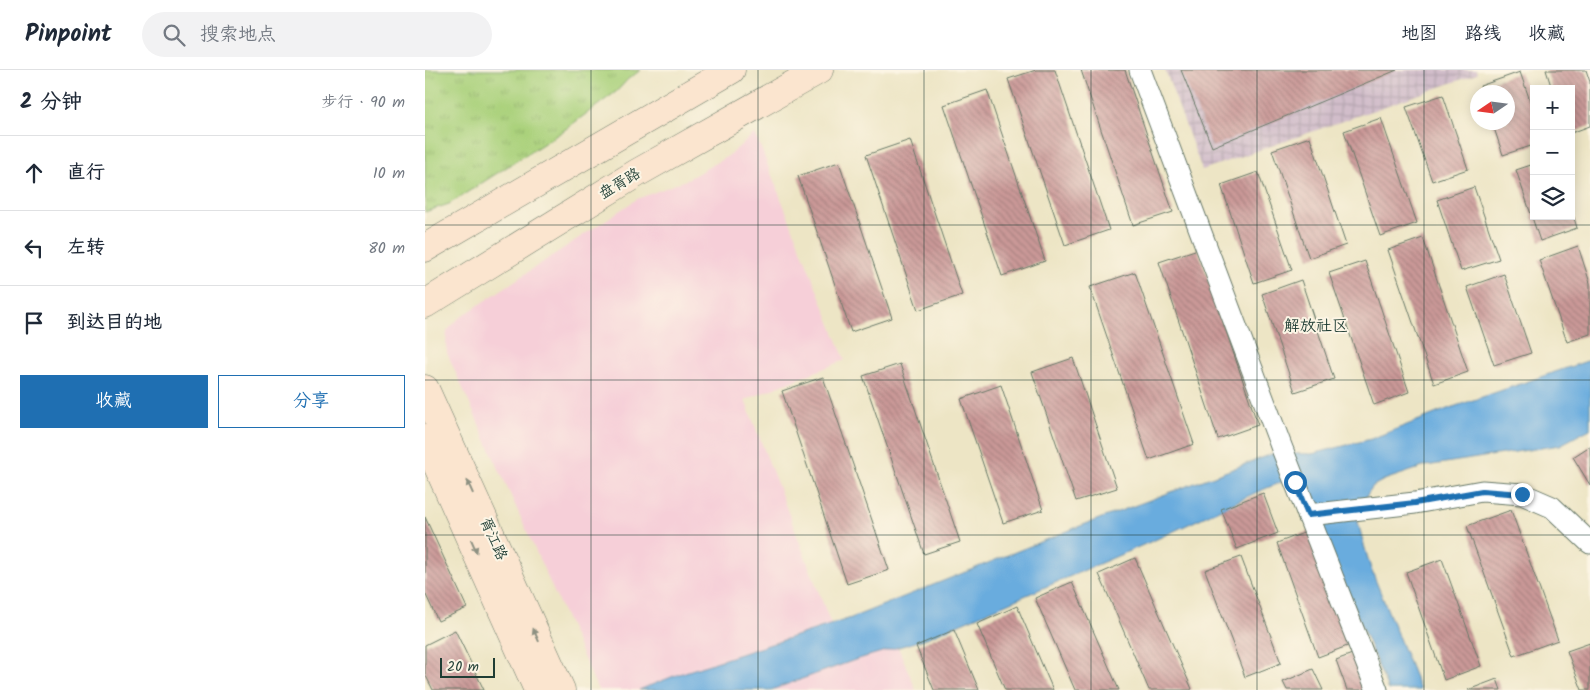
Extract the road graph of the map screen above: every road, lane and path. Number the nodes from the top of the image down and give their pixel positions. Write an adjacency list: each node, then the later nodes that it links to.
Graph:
1 (731, 70): 5 (main road)
2 (742, 70): 5 (main road)
3 (1140, 70): 9 (street)
4 (811, 74): 5 (main road); 6 (main road, 盘胥路)
5 (445, 255)
6 (425, 304)
7 (425, 389): 11 (main road, 胥江路, one-way to 7)
8 (425, 438): 11 (main road, 胥江路, one-way to 11)
9 (1311, 515): 10 (street); 12 (street)
10 (1590, 543)
11 (548, 687)
12 (1377, 690)

